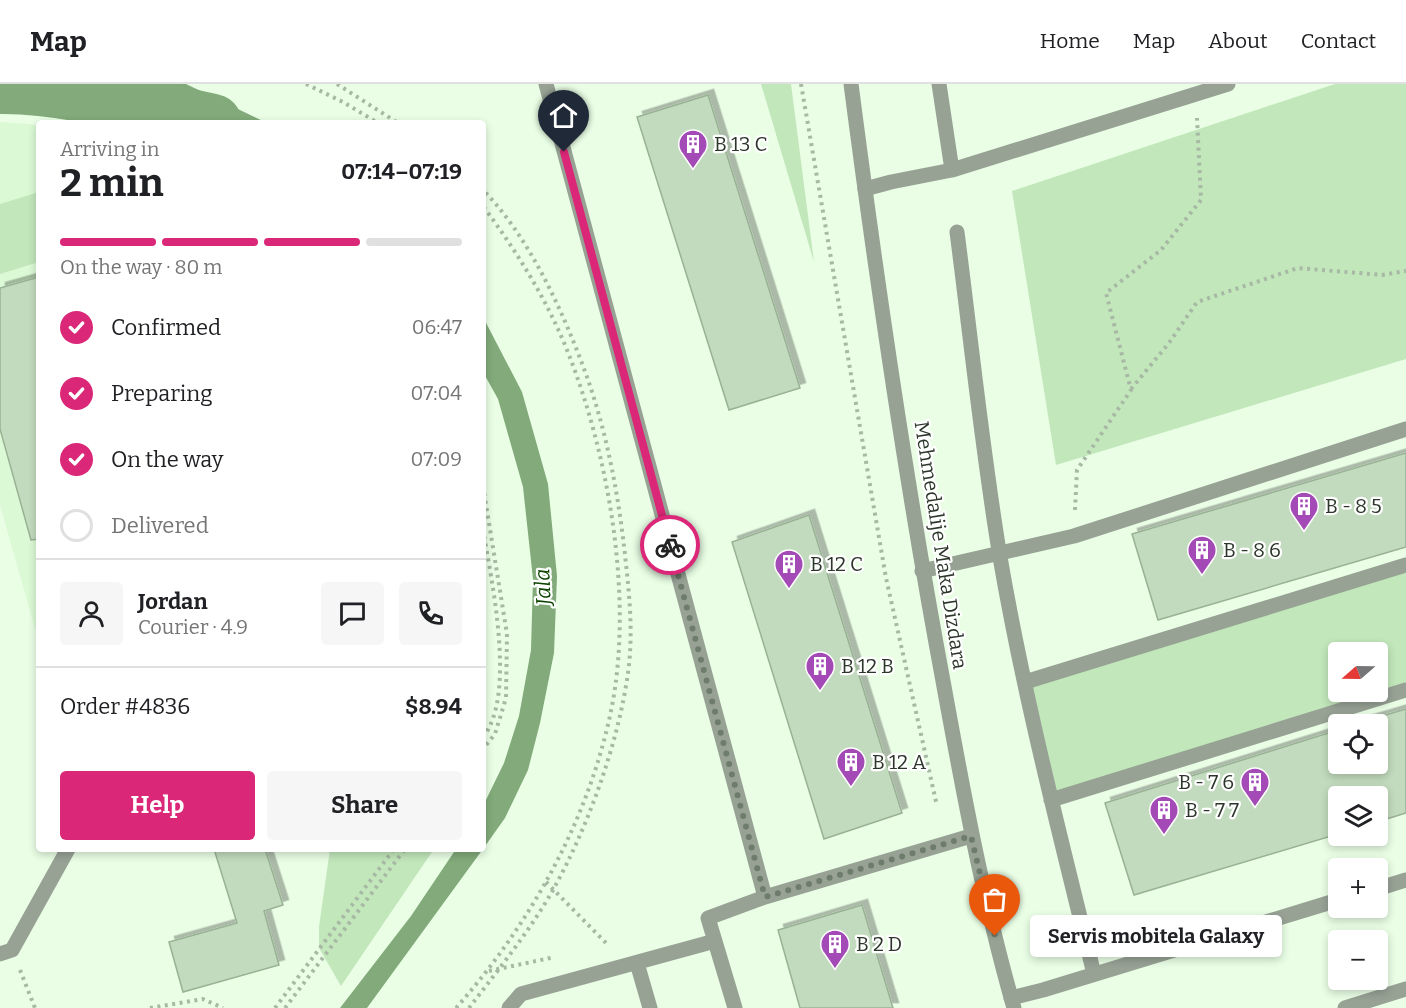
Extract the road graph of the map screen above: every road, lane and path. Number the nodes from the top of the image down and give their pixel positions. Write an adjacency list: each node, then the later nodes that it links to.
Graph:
1 (306, 84): 9 (path)
2 (337, 84): 10 (path)
3 (546, 84): 39 (street)
4 (801, 84): 30 (path)
5 (851, 84): 12 (street, Mehmedalije Maka Dizdara)
6 (939, 84): 11 (street)
7 (1228, 84): 8 (street)
8 (1195, 94): 11 (street); 17 (path)
9 (373, 120)
10 (393, 120)
11 (952, 170): 12 (street)
12 (865, 189): 24 (street, Mehmedalije Maka Dizdara)
13 (486, 192): 38 (path)
14 (486, 210): 36 (path)
15 (957, 232): 22 (street)
16 (1406, 271): 17 (path)
17 (1131, 390): 20 (path)
18 (1406, 429): 20 (street)
19 (486, 504): 28 (path)
20 (1074, 536): 22 (street)
21 (486, 548): 27 (path)
22 (1000, 554): 24 (street); 25 (street)
23 (1406, 565): 25 (street)
24 (922, 571): 31 (street, Mehmedalije Maka Dizdara)
25 (1025, 682): 29 (street)
26 (1406, 690): 29 (street)
27 (486, 733)
28 (486, 745)
29 (1051, 800): 45 (street)
30 (937, 806)
31 (971, 836): 39 (street); 47 (street, Mehmedalije Maka Dizdara)
32 (66, 852): 43 (street)
33 (392, 852): 51 (path)
34 (403, 852): 52 (path)
35 (1406, 880): 37 (street)
36 (546, 882): 38 (path); 53 (path)
37 (1388, 886)
38 (553, 889): 42 (path); 54 (path)
39 (765, 897): 41 (street)
40 (1328, 903): 45 (street)
41 (715, 941): 44 (street); 57 (street)
42 (609, 946)
43 (6, 952): 48 (path)
44 (637, 963): 55 (street); 56 (street)
45 (1094, 974): 47 (street)
46 (1406, 989): 58 (street)
47 (1013, 1003)
48 (35, 1008)
49 (150, 1008): 50 (path)
50 (223, 1008)
51 (275, 1008)
52 (285, 1008)
53 (456, 1008)
54 (469, 1008)
55 (509, 1008)
56 (650, 1008)
57 (735, 1008)
58 (1345, 1008)

